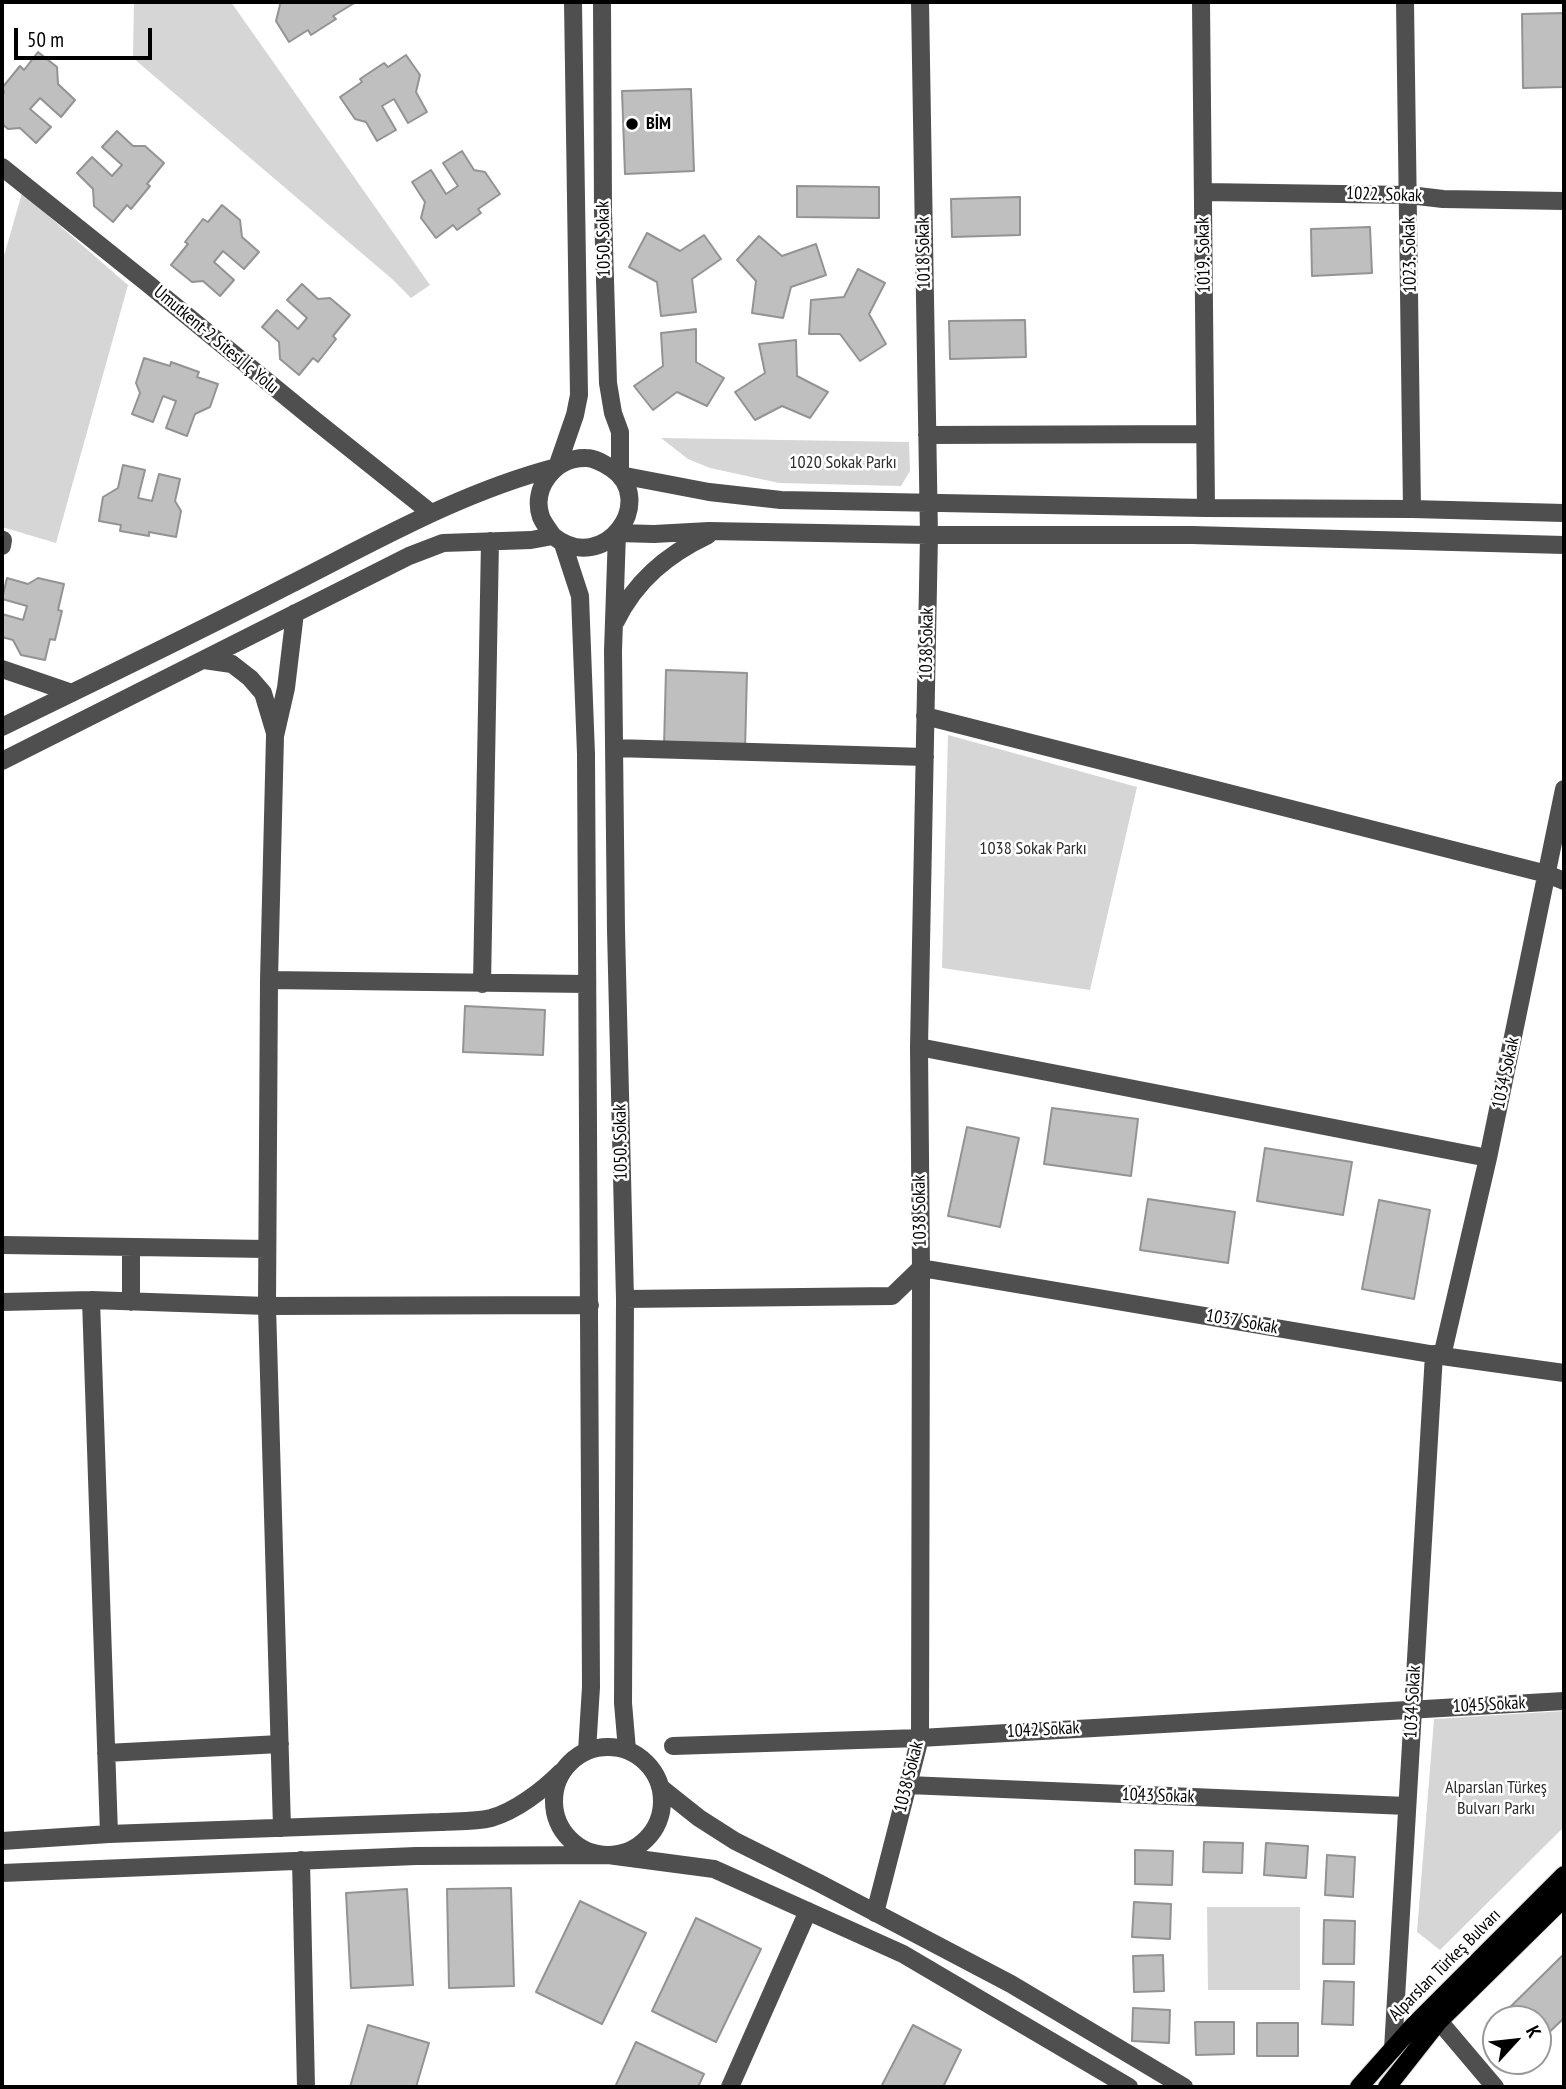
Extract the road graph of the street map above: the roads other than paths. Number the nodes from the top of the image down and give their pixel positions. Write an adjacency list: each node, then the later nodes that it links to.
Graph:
1 (573, 2): 12 (street, 1050. Sokak)
2 (602, 2): 13 (street, 1050. Sokak)
3 (920, 2): 11 (street, 1018 Sokak)
4 (1201, 2): 7 (street, 1019. Sokak)
5 (1405, 2): 8 (street, 1023. Sokak)
6 (2, 167): 17 (street, Umutkent-2 Sitesi İç Yolu)
7 (1203, 192): 8 (street, 1022. Sokak); 10 (street, 1019. Sokak)
8 (1409, 195): 9 (street, 1022. Sokak); 16 (street, 1023. Sokak)
9 (1564, 201)
10 (1205, 434): 11 (street); 15 (street, 1019. Sokak)
11 (927, 435): 14 (street, 1018 Sokak)
12 (556, 467): 13 (street); 17 (street); 22 (street)
13 (620, 475): 14 (street); 20 (street)
14 (928, 504): 15 (street); 21 (street, 1038 Sokak)
15 (1206, 508): 16 (street)
16 (1412, 509): 18 (street)
17 (431, 513): 29 (street)
18 (1564, 513)
19 (719, 531): 20 (street); 21 (street); 26 (street)
20 (617, 533): 22 (street); 26 (street, 1050. Sokak)
21 (929, 535): 24 (street); 30 (street, 1038 Sokak)
22 (558, 540): 23 (street); 41 (street, 1050. Sokak)
23 (490, 541): 25 (street); 40 (street)
24 (1564, 545)
25 (295, 613): 27 (street); 32 (street)
26 (614, 624): 33 (street, 1050. Sokak)
27 (204, 660): 32 (street); 35 (street)
28 (2, 669): 29 (street)
29 (72, 693): 31 (street)
30 (925, 716): 34 (street, 1038 Sokak); 37 (street)
31 (2, 727)
32 (275, 736): 39 (street)
33 (614, 748): 34 (street); 48 (street, 1050. Sokak)
34 (925, 757): 42 (street, 1038 Sokak)
35 (2, 761)
36 (1564, 789): 37 (street, 1034 Sokak)
37 (1547, 874): 38 (street); 43 (street, 1034 Sokak)
38 (1564, 881)
39 (269, 980): 40 (street); 46 (street)
40 (482, 984): 41 (street)
41 (587, 984): 52 (street, 1050. Sokak)
42 (919, 1047): 43 (street); 47 (street, 1038 Sokak)
43 (1488, 1158): 54 (street, 1034 Sokak)
44 (2, 1245): 45 (street)
45 (131, 1247): 46 (street); 51 (street)
46 (267, 1249): 53 (street)
47 (921, 1268): 48 (street); 54 (street, 1037 Sokak); 58 (street, 1038 Sokak)
48 (625, 1299): 61 (street, 1050. Sokak)
49 (91, 1300): 50 (street); 51 (street); 63 (street)
50 (2, 1302)
51 (131, 1302): 53 (street)
52 (590, 1305): 53 (street); 62 (street, 1050. Sokak)
53 (267, 1306): 59 (street)
54 (1438, 1355): 55 (street, 1037 Sokak); 57 (street, 1034 Sokak)
55 (1564, 1373)
56 (1564, 1701): 57 (street, 1045 Sokak)
57 (1413, 1709): 58 (street, 1042 Sokak); 67 (street, 1034 Sokak)
58 (920, 1738): 60 (street, 1042 Sokak); 65 (street, 1038 Sokak)
59 (280, 1744): 63 (street); 68 (street)
60 (673, 1746)
61 (627, 1750): 62 (street); 66 (street)
62 (587, 1751): 64 (street)
63 (106, 1753): 69 (street)
64 (561, 1772): 68 (street); 71 (street)
65 (908, 1785): 67 (street, 1043 Sokak); 77 (street, 1038 Sokak)
66 (660, 1787): 71 (street); 77 (street)
67 (1407, 1806): 79 (street, 1034 Sokak)
68 (282, 1828): 69 (street)
69 (109, 1834): 70 (street)
70 (2, 1841)
71 (608, 1855): 72 (street); 76 (street)
72 (301, 1860): 73 (street); 80 (street)
73 (2, 1873)
74 (1564, 1875): 79 (main road, Alparslan Türkeş Bulvarı)
75 (1564, 1898): 78 (main road, Alparslan Türkeş Bulvarı)
76 (808, 1911): 81 (street); 82 (street)
77 (875, 1913): 83 (street)
78 (1439, 2021): 85 (main road, Alparslan Türkeş Bulvarı); 86 (street)
79 (1393, 2049): 84 (main road, Alparslan Türkeş Bulvarı)
80 (306, 2087)
81 (730, 2087)
82 (1129, 2087)
83 (1184, 2087)
84 (1359, 2087)
85 (1387, 2087)
86 (1495, 2087)

